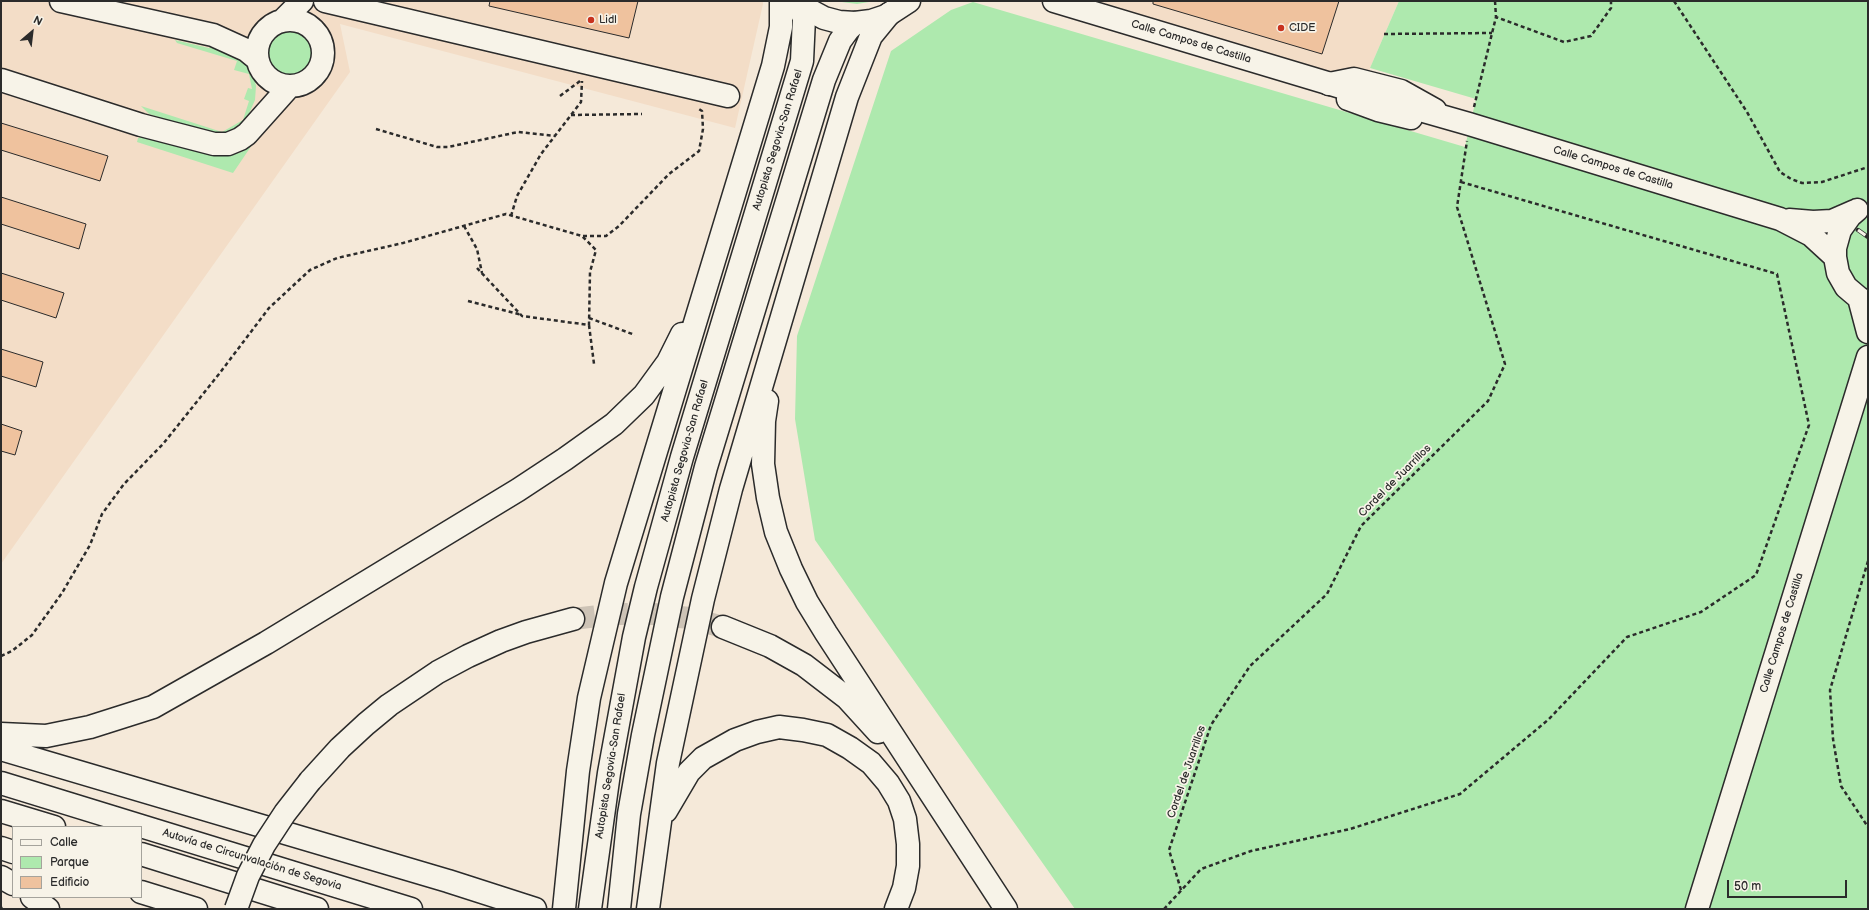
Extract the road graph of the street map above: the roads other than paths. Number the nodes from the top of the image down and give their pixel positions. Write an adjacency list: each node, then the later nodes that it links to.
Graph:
1 (61, 1): 12 (main road)
2 (302, 1): 11 (main road)
3 (318, 1): 13 (main road)
4 (325, 1): 17 (main road)
5 (781, 1): 22 (main road)
6 (797, 1): 10 (main road); 54 (main road, Autopista Segovia-San Rafael)
7 (908, 1): 9 (main road)
8 (1054, 1): 20 (main road, Calle Campos de Castilla)
9 (889, 14): 10 (main road); 24 (main road)
10 (855, 23): 45 (main road)
11 (275, 24): 12 (main road); 13 (main road); 14 (main road)
12 (213, 35): 14 (main road)
13 (320, 39): 16 (main road)
14 (259, 65): 16 (main road); 18 (main road)
15 (1, 80): 18 (main road)
16 (289, 87): 18 (main road)
17 (728, 96)
18 (256, 125)
19 (1863, 207): 20 (main road, Calle Campos de Castilla); 21 (main road, Calle Campos de Castilla)
20 (1780, 219): 21 (main road, Calle Campos de Castilla)
21 (1834, 257): 23 (main road, Calle Campos de Castilla)
22 (702, 296): 29 (main road); 53 (main road)
23 (1863, 300): 25 (main road, Calle Campos de Castilla)
24 (778, 325): 39 (main road); 40 (main road)
25 (1868, 332)
26 (1868, 357): 57 (main road, Calle Campos de Castilla)
27 (573, 619): 49 (main road, bridge)
28 (723, 627): 40 (main road)
29 (1, 734)
30 (1, 749): 52 (main road)
31 (1, 783): 34 (main road, Autovía de Circunvalación de Segovia)
32 (1, 811): 33 (main road)
33 (51, 826)
34 (141, 826)
35 (142, 826): 51 (main road, Autovía de Circunvalación de Segovia)
36 (1, 848): 37 (main road)
37 (12, 852)
38 (142, 854): 50 (main road)
39 (654, 857): 46 (main road); 55 (main road)
40 (972, 858): 56 (main road)
41 (1, 877): 42 (main road)
42 (12, 883)
43 (142, 892): 48 (main road)
44 (33, 898): 47 (main road)
45 (620, 900)
46 (648, 903)
47 (48, 909)
48 (196, 909)
49 (236, 909)
50 (317, 909)
51 (411, 909)
52 (535, 909)
53 (564, 909)
54 (590, 909)
55 (896, 909)
56 (1006, 909)
57 (1697, 909)

